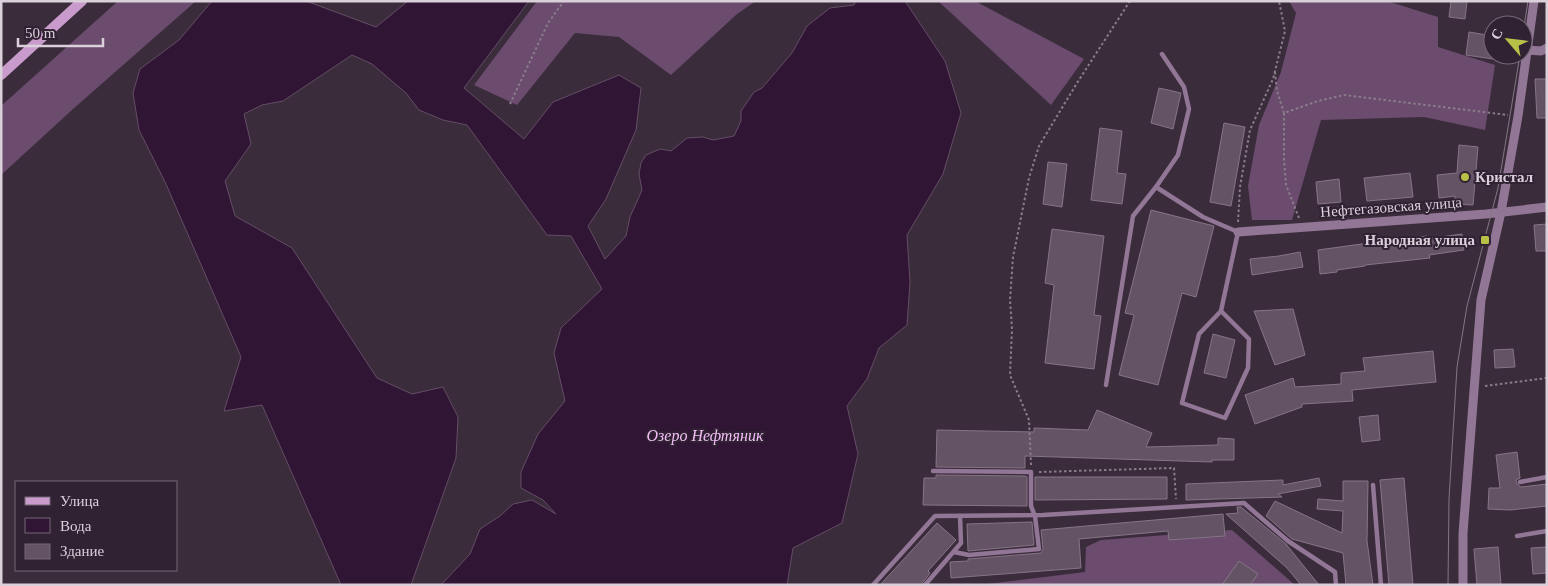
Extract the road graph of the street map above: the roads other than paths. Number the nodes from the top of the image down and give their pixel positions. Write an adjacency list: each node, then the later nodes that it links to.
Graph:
1 (82, 1): 8 (main road)
2 (1534, 1): 3 (street)
3 (1532, 15)
4 (1547, 48): 5 (street)
5 (1533, 50)
6 (1162, 54): 9 (lane)
7 (1525, 65): 11 (street)
8 (1, 74)
9 (1156, 187): 12 (lane); 14 (lane)
10 (1547, 207): 11 (street, Нефтегазовская улица)
11 (1501, 212): 12 (street, Нефтегазовская улица); 28 (street)
12 (1238, 232): 13 (lane)
13 (1221, 311): 13 (lane)
14 (1106, 385)
15 (933, 471): 20 (lane)
16 (1547, 477): 17 (lane)
17 (1520, 482)
18 (1373, 485): 27 (lane)
19 (960, 516): 20 (lane); 23 (lane); 24 (lane)
20 (1036, 516): 23 (lane); 26 (lane)
21 (1547, 531): 22 (lane)
22 (1517, 536)
23 (954, 552): 25 (lane)
24 (873, 585)
25 (925, 585)
26 (1336, 585)
27 (1381, 585)
28 (1463, 585)

